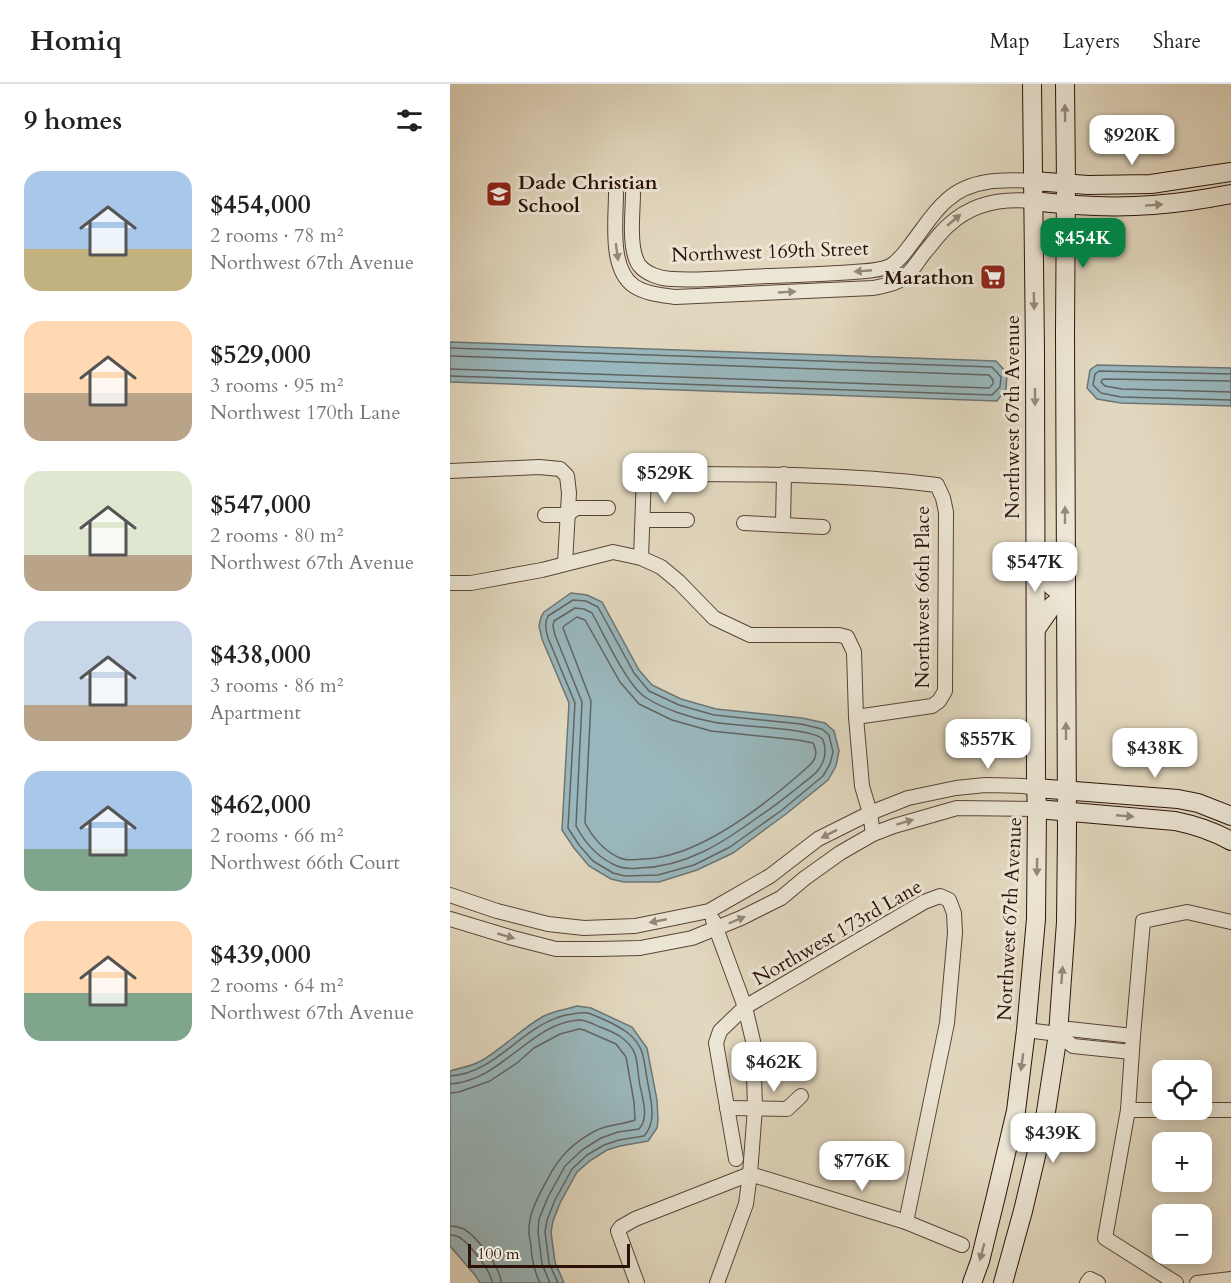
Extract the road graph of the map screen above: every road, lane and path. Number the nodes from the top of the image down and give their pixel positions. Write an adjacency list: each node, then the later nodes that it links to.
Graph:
1 (1032, 84): 4 (main road, Northwest 67th Avenue)
2 (1065, 84): 5 (main road, one-way to 2)
3 (1231, 172): 5 (main road, Northwest 169th Street)
4 (1033, 182): 5 (main road, Northwest 169th Street); 7 (street, Northwest 169th Street, one-way to 7); 9 (main road, Northwest 67th Avenue)
5 (1066, 184): 10 (main road)
6 (616, 193): 9 (street, Northwest 169th Street, one-way to 9)
7 (633, 193)
8 (1231, 194): 10 (main road, Northwest 169th Street, one-way to 8)
9 (1033, 201): 10 (main road, Northwest 169th Street); 22 (main road, Northwest 67th Avenue, one-way to 22)
10 (1066, 205): 25 (main road, one-way to 10)
11 (450, 471): 15 (street)
12 (784, 474): 16 (street); 19 (street); 27 (street, Northwest 66th Place)
13 (608, 508): 15 (street)
14 (545, 515): 15 (street)
15 (567, 515): 23 (street)
16 (643, 520): 17 (street); 21 (street)
17 (687, 520)
18 (744, 523): 19 (street)
19 (783, 525): 20 (street)
20 (823, 527)
21 (641, 558): 23 (street); 27 (street)
22 (1036, 560): 25 (main road); 26 (main road, Northwest 67th Avenue)
23 (566, 563): 24 (street)
24 (450, 583)
25 (1065, 596): 26 (main road); 30 (main road, one-way to 25)
26 (1036, 629): 29 (main road, Northwest 67th Avenue)
27 (856, 717): 34 (street)
28 (966, 787): 29 (street); 31 (street); 34 (street)
29 (1036, 788): 30 (main road); 32 (main road, Northwest 67th Avenue)
30 (1066, 790): 33 (main road); 35 (main road)
31 (967, 808): 32 (street); 36 (street, one-way to 31)
32 (1037, 809): 33 (main road); 44 (main road, Northwest 67th Avenue, one-way to 44)
33 (1067, 812): 37 (main road, one-way to 37); 45 (main road, one-way to 33)
34 (870, 813): 36 (street); 39 (street, one-way to 39)
35 (1231, 816)
36 (873, 834): 42 (street, one-way to 36)
37 (1231, 841)
38 (450, 895): 39 (street, one-way to 38)
39 (710, 911): 42 (street)
40 (450, 919): 42 (street, one-way to 42)
41 (1231, 922): 46 (street)
42 (716, 928): 43 (street)
43 (745, 1007): 49 (street, Northwest 173rd Lane); 50 (street); 57 (street, Northwest 173rd Lane)
44 (1026, 1030): 45 (street); 62 (main road, Northwest 67th Avenue, one-way to 62)
45 (1058, 1034): 46 (street); 47 (street); 63 (main road)
46 (1132, 1036): 47 (street)
47 (1131, 1052): 51 (street)
48 (801, 1096): 50 (street)
49 (727, 1108): 50 (street); 55 (street, Northwest 173rd Lane)
50 (755, 1108): 56 (street)
51 (1128, 1110): 52 (street); 66 (street)
52 (1152, 1110)
53 (1212, 1110): 54 (street)
54 (1231, 1110)
55 (736, 1159)
56 (750, 1174): 57 (street); 60 (street); 61 (street)
57 (906, 1222): 58 (street)
58 (962, 1245)
59 (1231, 1279): 67 (street)
60 (637, 1283)
61 (718, 1283)
62 (972, 1283)
63 (1003, 1283)
64 (1087, 1283): 65 (street)
65 (1098, 1283)
66 (1176, 1283)
67 (1197, 1283)

